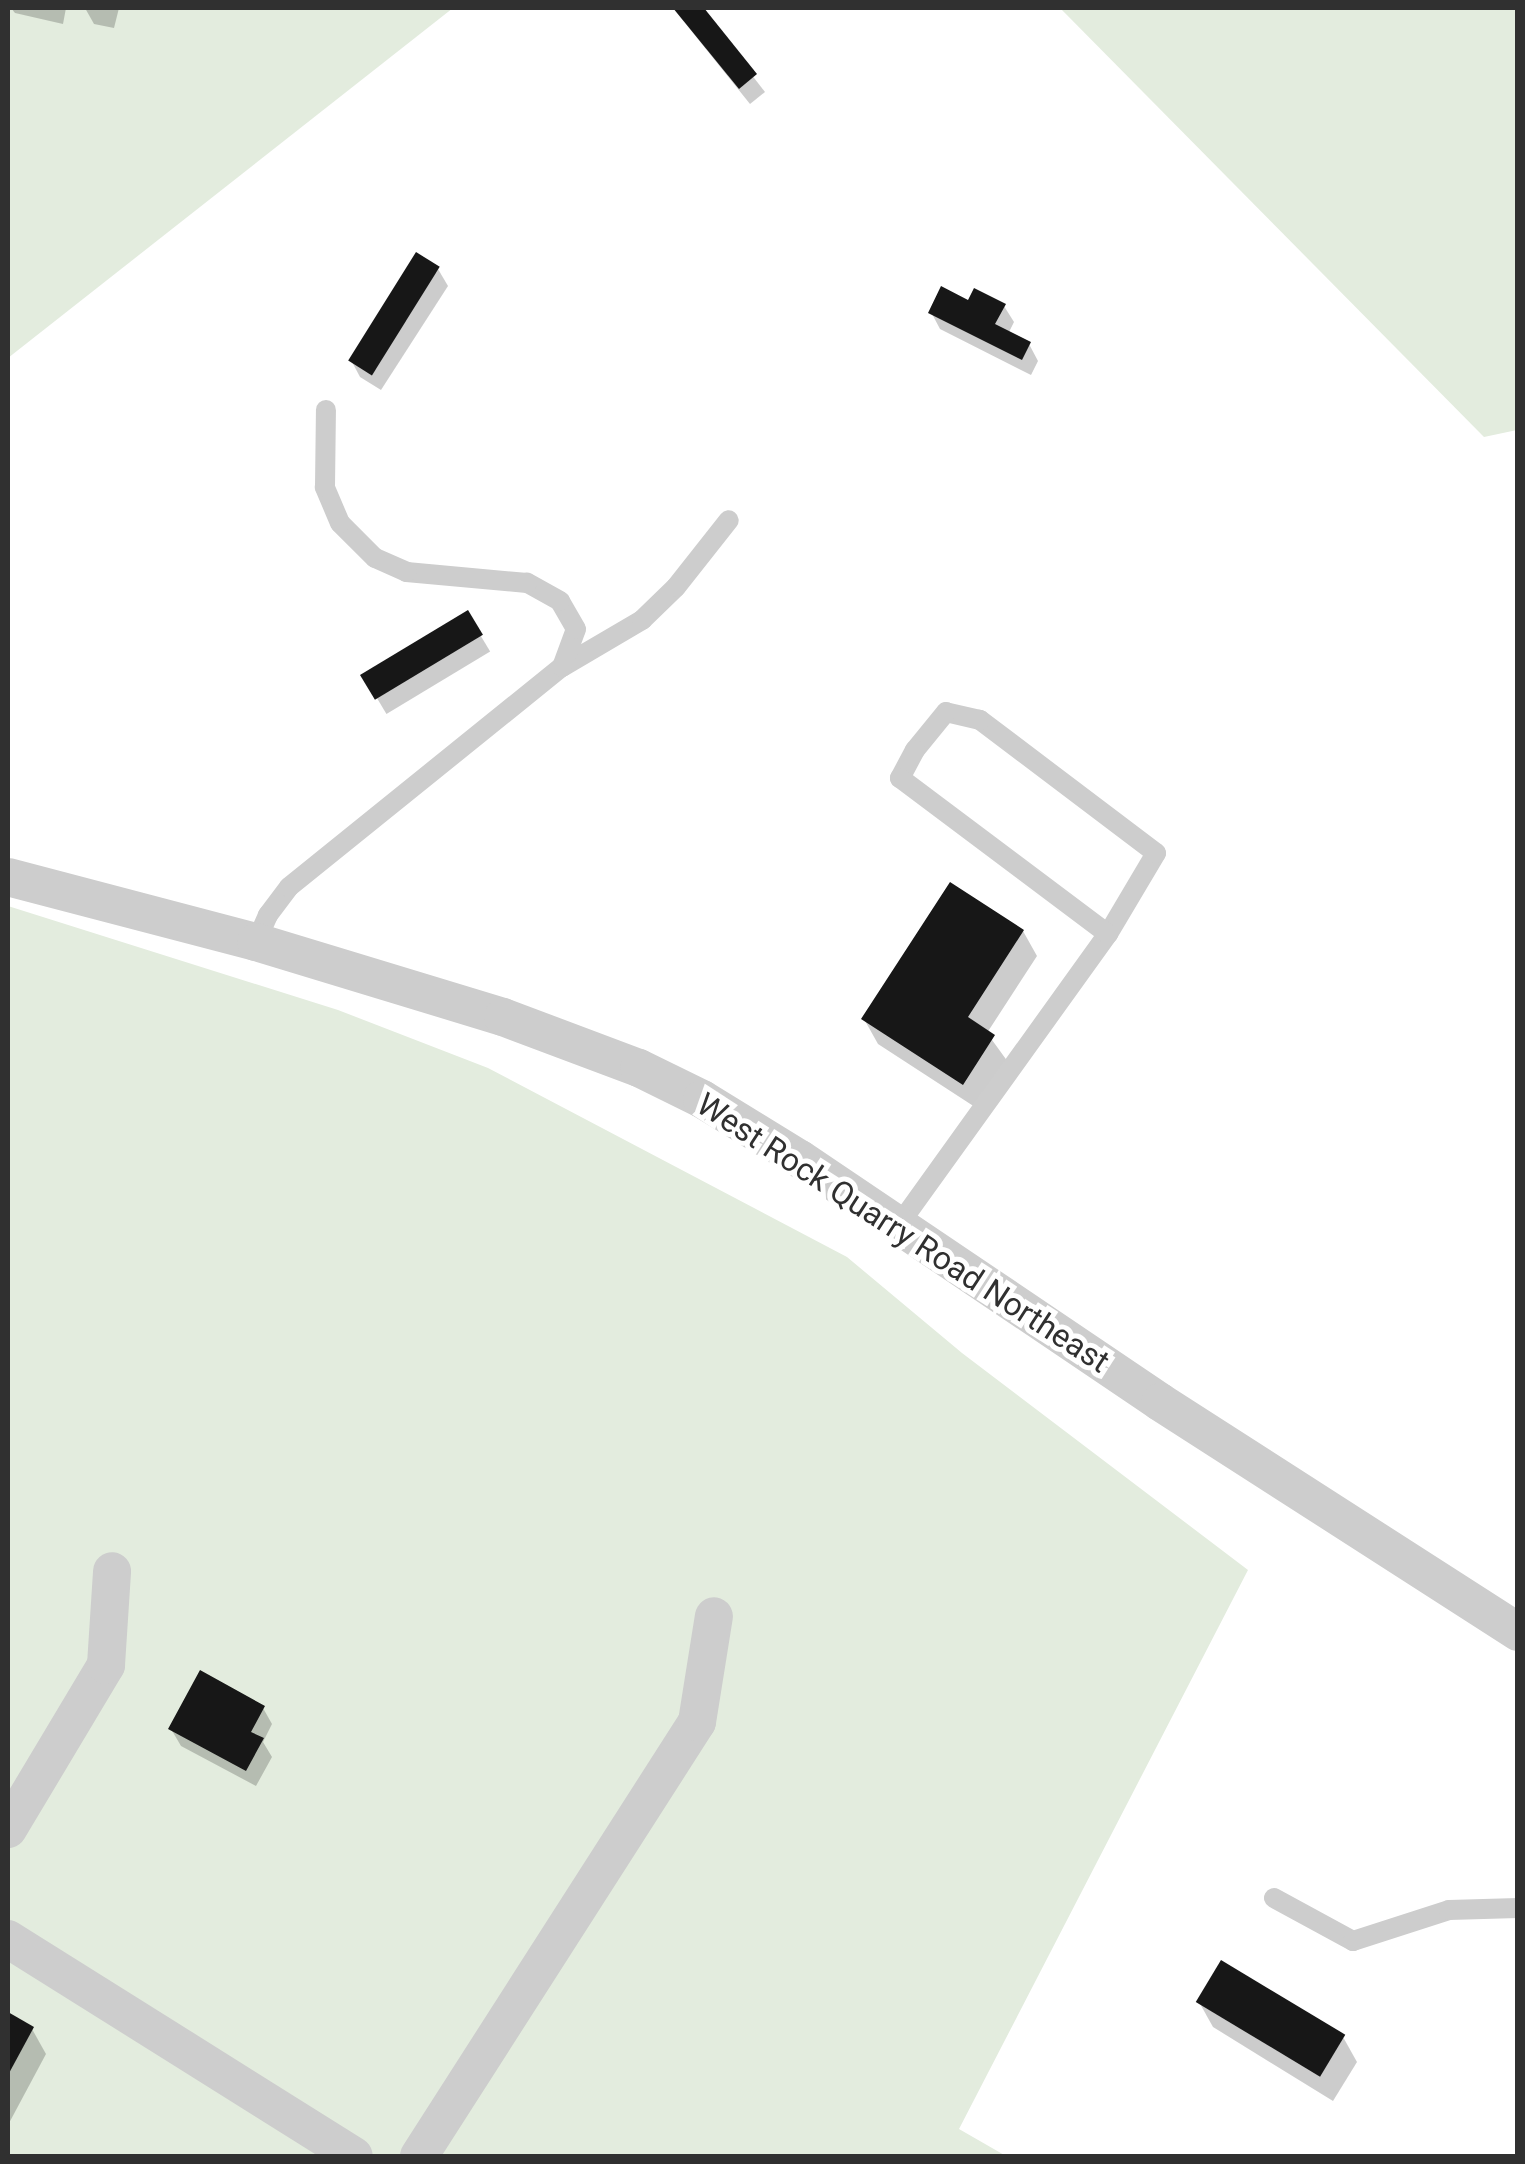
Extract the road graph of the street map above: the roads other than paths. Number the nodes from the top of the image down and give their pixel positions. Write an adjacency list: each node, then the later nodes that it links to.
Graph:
1 (326, 410): 3 (lane)
2 (729, 520): 3 (lane)
3 (562, 667): 6 (lane)
4 (8, 877): 6 (street, West Rock Quarry Road Northeast)
5 (1108, 934): 5 (lane); 7 (lane)
6 (256, 942): 7 (street, West Rock Quarry Road Northeast)
7 (898, 1226): 10 (street, West Rock Quarry Road Northeast)
8 (112, 1572): 11 (street)
9 (714, 1616): 16 (street)
10 (1518, 1632)
11 (8, 1829)
12 (1274, 1898): 13 (lane)
13 (1518, 1908)
14 (8, 1939): 15 (street)
15 (354, 2156)
16 (418, 2156)

